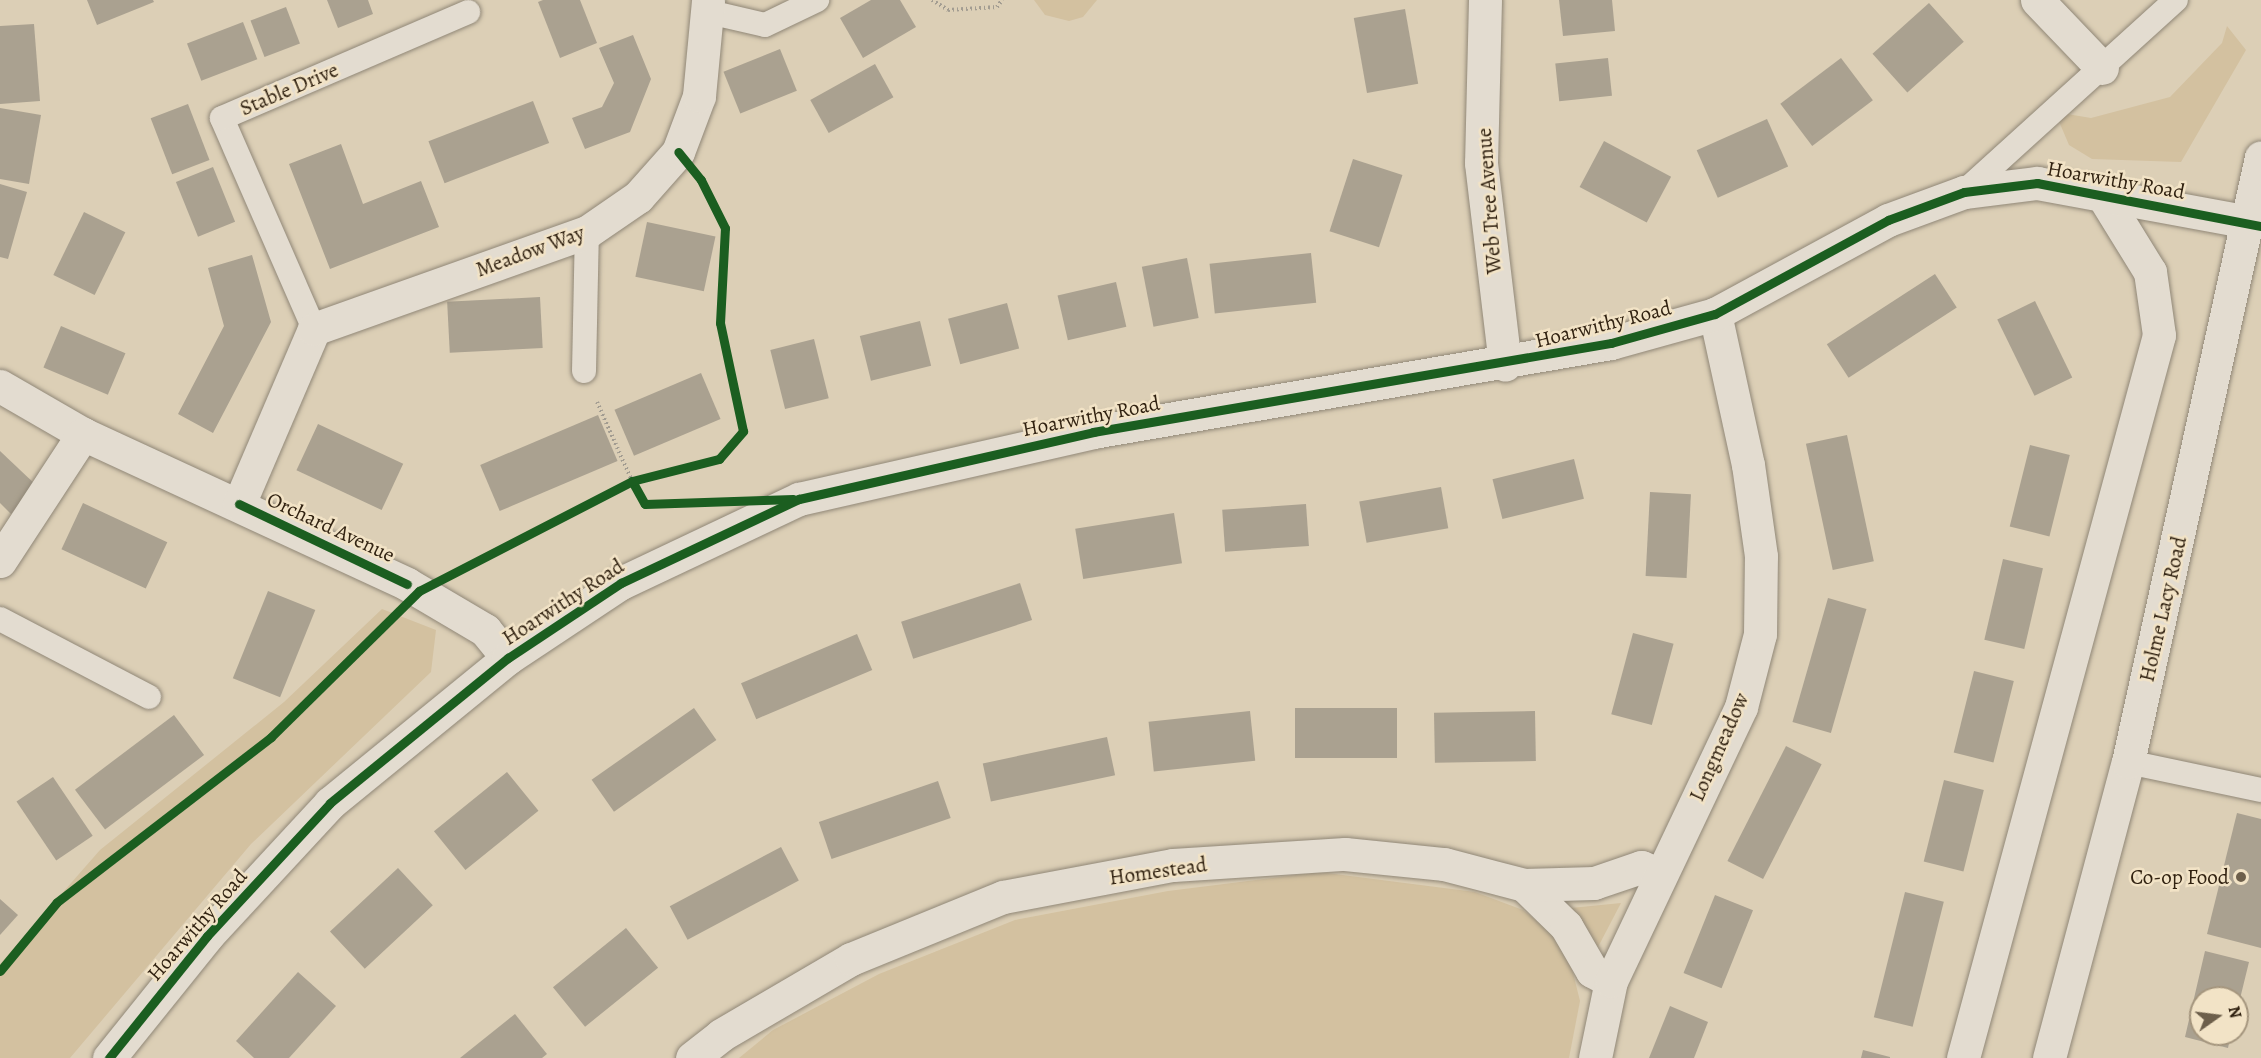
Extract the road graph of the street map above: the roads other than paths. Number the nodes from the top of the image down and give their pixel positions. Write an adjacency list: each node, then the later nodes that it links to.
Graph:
1 (817, 0): 5 (lane)
2 (1485, 0): 15 (street, Web Tree Avenue)
3 (2037, 0): 7 (street)
4 (2175, 0): 7 (lane)
5 (709, 6): 12 (street, Meadow Way)
6 (468, 12): 14 (lane, Stable Drive)
7 (2102, 68): 9 (lane)
8 (2261, 157): 11 (street, Holme Lacy Road)
9 (1964, 192): 10 (street, Hoarwithy Road); 13 (street, Hoarwithy Road)
10 (2103, 196): 11 (street, Hoarwithy Road); 32 (street)
11 (2256, 224): 24 (street, Holme Lacy Road)
12 (587, 232): 14 (street, Meadow Way); 16 (lane)
13 (1715, 314): 15 (street, Hoarwithy Road); 26 (street, Longmeadow)
14 (314, 329): 19 (street)
15 (1504, 365): 22 (street, Hoarwithy Road)
16 (584, 371)
17 (0, 386): 18 (street, Orchard Avenue)
18 (83, 435): 19 (street, Orchard Avenue); 20 (street)
19 (239, 504): 22 (street, Orchard Avenue)
20 (0, 561)
21 (0, 619): 23 (lane)
22 (508, 658): 29 (street, Hoarwithy Road)
23 (149, 698)
24 (2128, 762): 25 (lane); 33 (street, Holme Lacy Road)
25 (2261, 790)
26 (1659, 874): 27 (street, Homestead); 28 (street, Longmeadow)
27 (1524, 885): 28 (street); 30 (street, Homestead)
28 (1611, 981): 31 (street, Longmeadow)
29 (110, 1058)
30 (692, 1058)
31 (1595, 1058)
32 (1963, 1058)
33 (2049, 1058)

